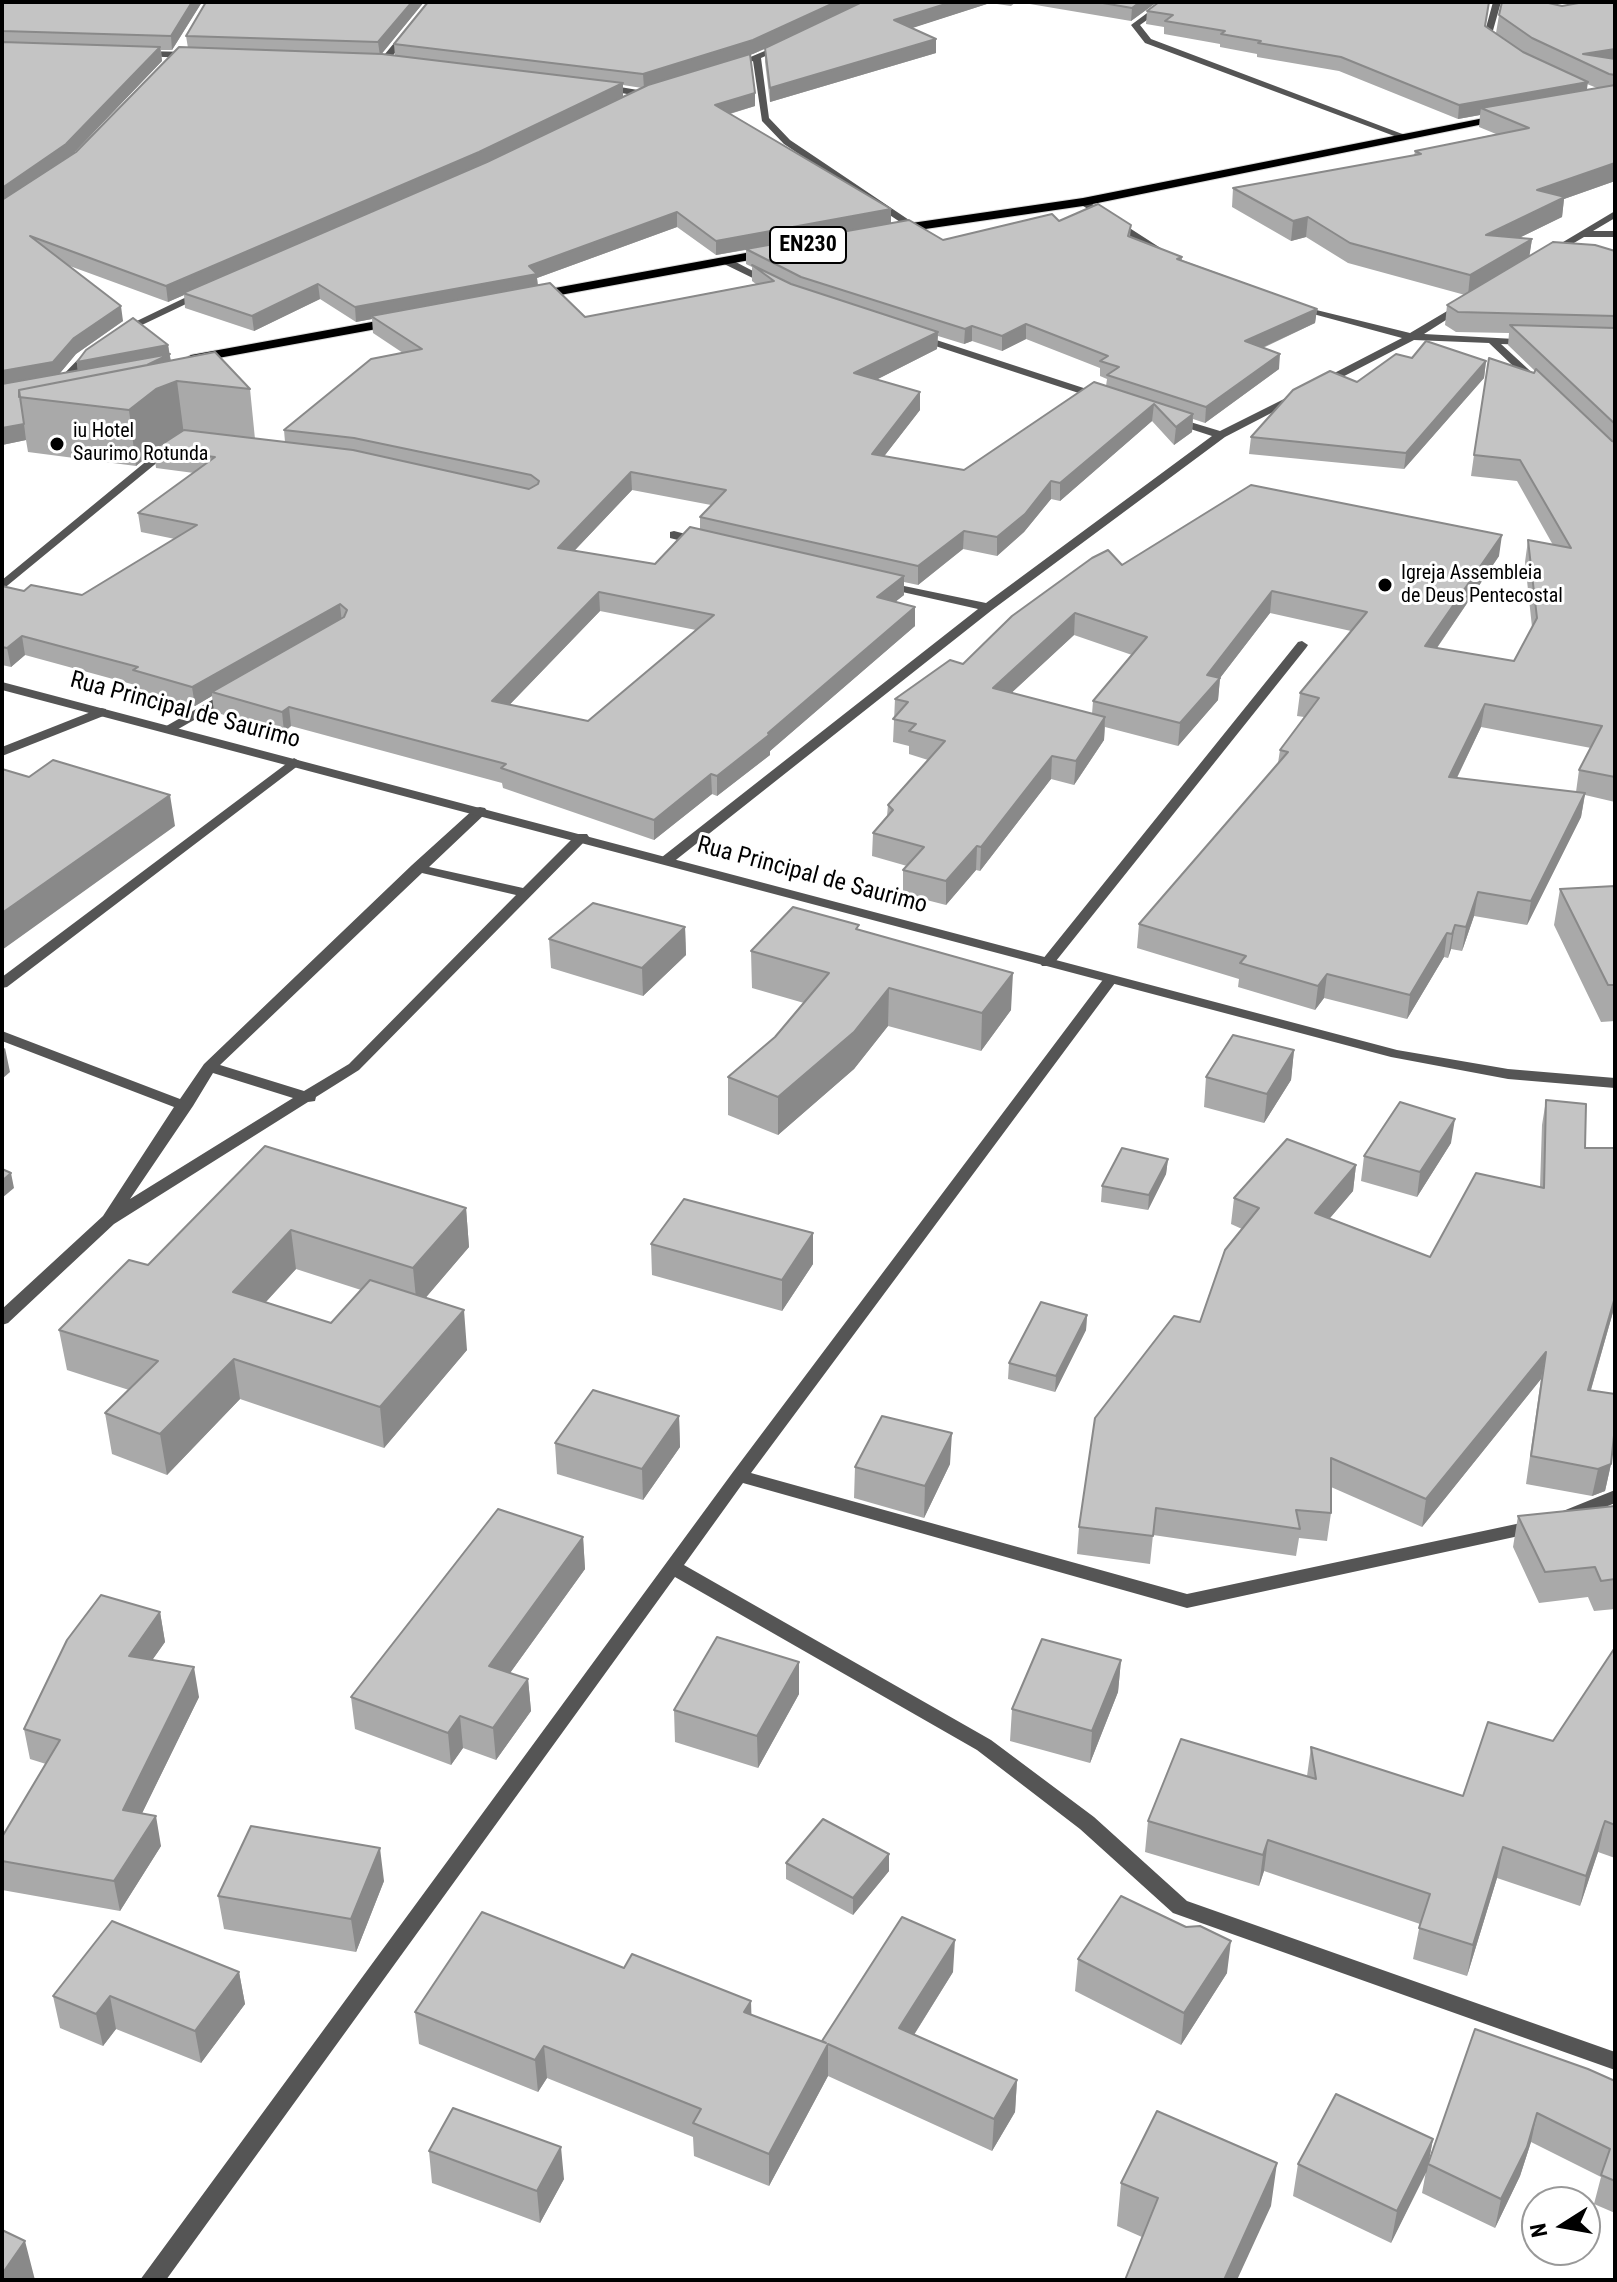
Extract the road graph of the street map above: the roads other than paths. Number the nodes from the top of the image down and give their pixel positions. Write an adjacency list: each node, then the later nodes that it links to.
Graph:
1 (432, 2): 12 (street)
2 (1168, 2): 21 (street)
3 (1497, 2): 6 (street)
4 (798, 40): 10 (street)
5 (185, 41): 8 (street)
6 (1505, 48)
7 (131, 53): 8 (street)
8 (178, 54): 9 (street); 14 (street)
9 (207, 56)
10 (757, 59): 15 (street); 24 (street)
11 (369, 62): 12 (street)
12 (383, 62): 13 (street)
13 (399, 64)
14 (168, 65)
15 (718, 70)
16 (584, 85): 18 (street)
17 (659, 89): 18 (street)
18 (644, 94): 19 (street)
19 (631, 101)
20 (1518, 115): 21 (main road, EN230)
21 (1400, 135): 22 (main road, EN230)
22 (1083, 202): 24 (main road, EN230); 31 (street)
23 (1615, 214): 26 (street)
24 (912, 226): 25 (main road, EN230)
25 (881, 232)
26 (1581, 234): 27 (street); 29 (street)
27 (1615, 234)
28 (788, 249): 30 (main road, EN230)
29 (1542, 258)
30 (726, 261): 33 (street); 35 (main road, EN230)
31 (1177, 261)
32 (210, 289): 39 (street)
33 (782, 289)
34 (1477, 297): 40 (street)
35 (525, 298)
36 (1282, 304): 40 (street)
37 (417, 318): 44 (main road)
38 (907, 334): 49 (street)
39 (113, 336)
40 (1412, 337): 41 (street); 51 (street)
41 (1493, 342): 42 (street); 48 (street)
42 (1541, 342)
43 (103, 343): 46 (street)
44 (169, 363)
45 (92, 377): 46 (main road)
46 (61, 383): 47 (main road)
47 (46, 386)
48 (1544, 390)
49 (1116, 402)
50 (1161, 416): 51 (street)
51 (1221, 435): 57 (street)
52 (185, 441): 56 (street)
53 (674, 535): 54 (street)
54 (719, 546)
55 (868, 580): 57 (street)
56 (2, 586)
57 (988, 607): 67 (street)
58 (1302, 645): 70 (street)
59 (249, 682): 62 (street)
60 (2, 686): 61 (street, Rua Principal de Saurimo)
61 (101, 712): 62 (street, Rua Principal de Saurimo); 63 (street)
62 (168, 729): 64 (street, Rua Principal de Saurimo)
63 (2, 752)
64 (294, 762): 65 (street, Rua Principal de Saurimo); 72 (street)
65 (480, 811): 66 (street, Rua Principal de Saurimo); 68 (street)
66 (582, 837): 67 (street, Rua Principal de Saurimo); 69 (street)
67 (667, 860): 70 (street, Rua Principal de Saurimo)
68 (417, 868): 69 (street); 74 (street)
69 (525, 893): 76 (street)
70 (1047, 963): 71 (street, Rua Principal de Saurimo)
71 (1110, 980): 75 (street, Rua Principal de Saurimo); 80 (street)
72 (2, 984)
73 (2, 1036): 77 (street)
74 (209, 1067): 76 (street); 77 (street)
75 (1615, 1083)
76 (309, 1098): 78 (street)
77 (185, 1106): 78 (street)
78 (108, 1220): 79 (street)
79 (2, 1319)
80 (739, 1476): 81 (street); 82 (street)
81 (1615, 1496)
82 (673, 1567): 83 (street); 84 (street)
83 (1615, 2061)
84 (152, 2280)

